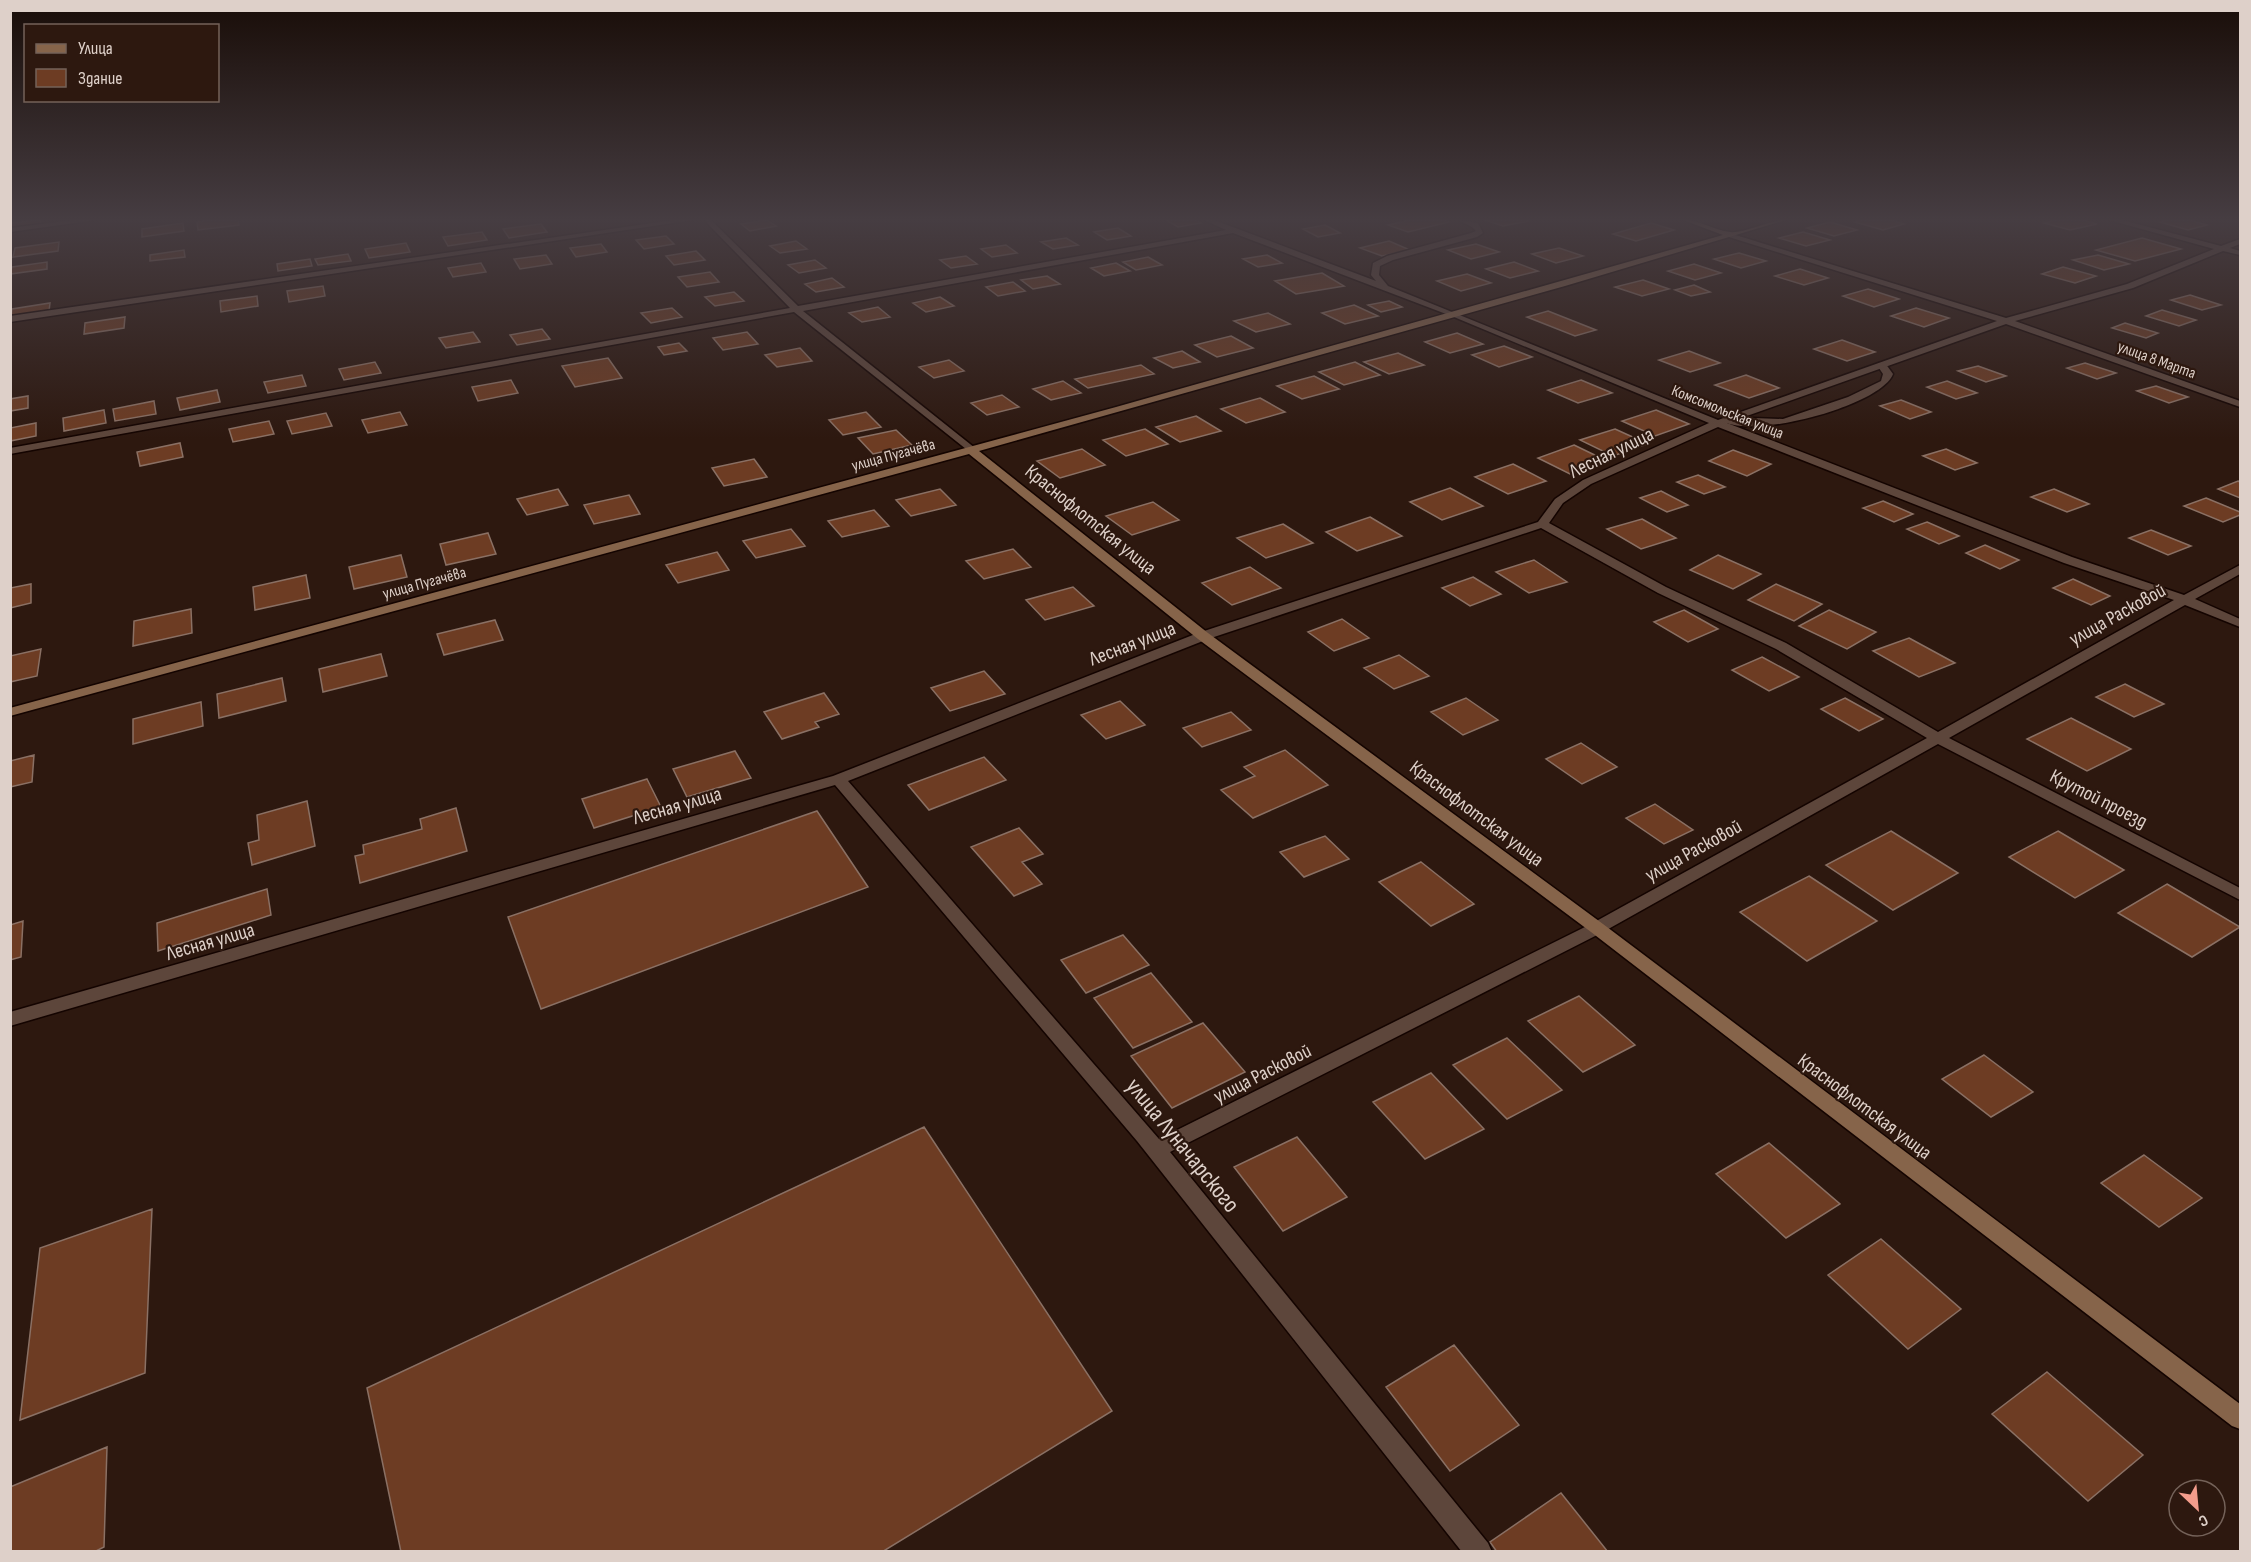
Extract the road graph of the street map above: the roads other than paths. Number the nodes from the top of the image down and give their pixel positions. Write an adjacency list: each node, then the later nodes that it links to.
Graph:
1 (189, 293): 10 (street)
2 (780, 293): 8 (street, Краснофлотская улица)
3 (891, 293): 8 (street)
4 (1398, 293): 9 (street, Комсомольская улица)
5 (1533, 293): 9 (main road, улица Пугачёва)
6 (1916, 293): 11 (street, улица 8 Марта)
7 (2106, 293): 11 (street, Лесная улица)
8 (797, 310): 15 (street, Краснофлотская улица); 16 (street)
9 (1457, 315): 14 (street, Комсомольская улица); 15 (main road, улица Пугачёва)
10 (10, 319)
11 (2006, 321): 12 (street, Лесная улица); 13 (street, улица 8 Марта)
12 (1882, 365): 14 (street, Лесная улица); 14 (street)
13 (2241, 404)
14 (1722, 422): 17 (street, Лесная улица); 19 (street, Комсомольская улица)
15 (971, 450): 21 (main road, Краснофлотская улица); 22 (main road, улица Пугачёва)
16 (10, 451)
17 (1542, 524): 21 (street, Лесная улица); 23 (street, Крутой проезд)
18 (2241, 569): 19 (street, улица Расковой)
19 (2185, 600): 20 (street, Комсомольская улица); 23 (street, улица Расковой)
20 (2241, 623)
21 (1203, 636): 24 (street, Лесная улица); 26 (main road, Краснофлотская улица)
22 (10, 712)
23 (1938, 738): 25 (street, Крутой проезд); 26 (street, улица Расковой)
24 (838, 779): 27 (street, Лесная улица); 28 (street, улица Луначарского)
25 (2241, 895)
26 (1597, 928): 28 (street, улица Расковой); 29 (main road, Краснофлотская улица)
27 (10, 1018)
28 (1156, 1150): 30 (street, улица Луначарского)
29 (2241, 1418)
30 (1479, 1551)

